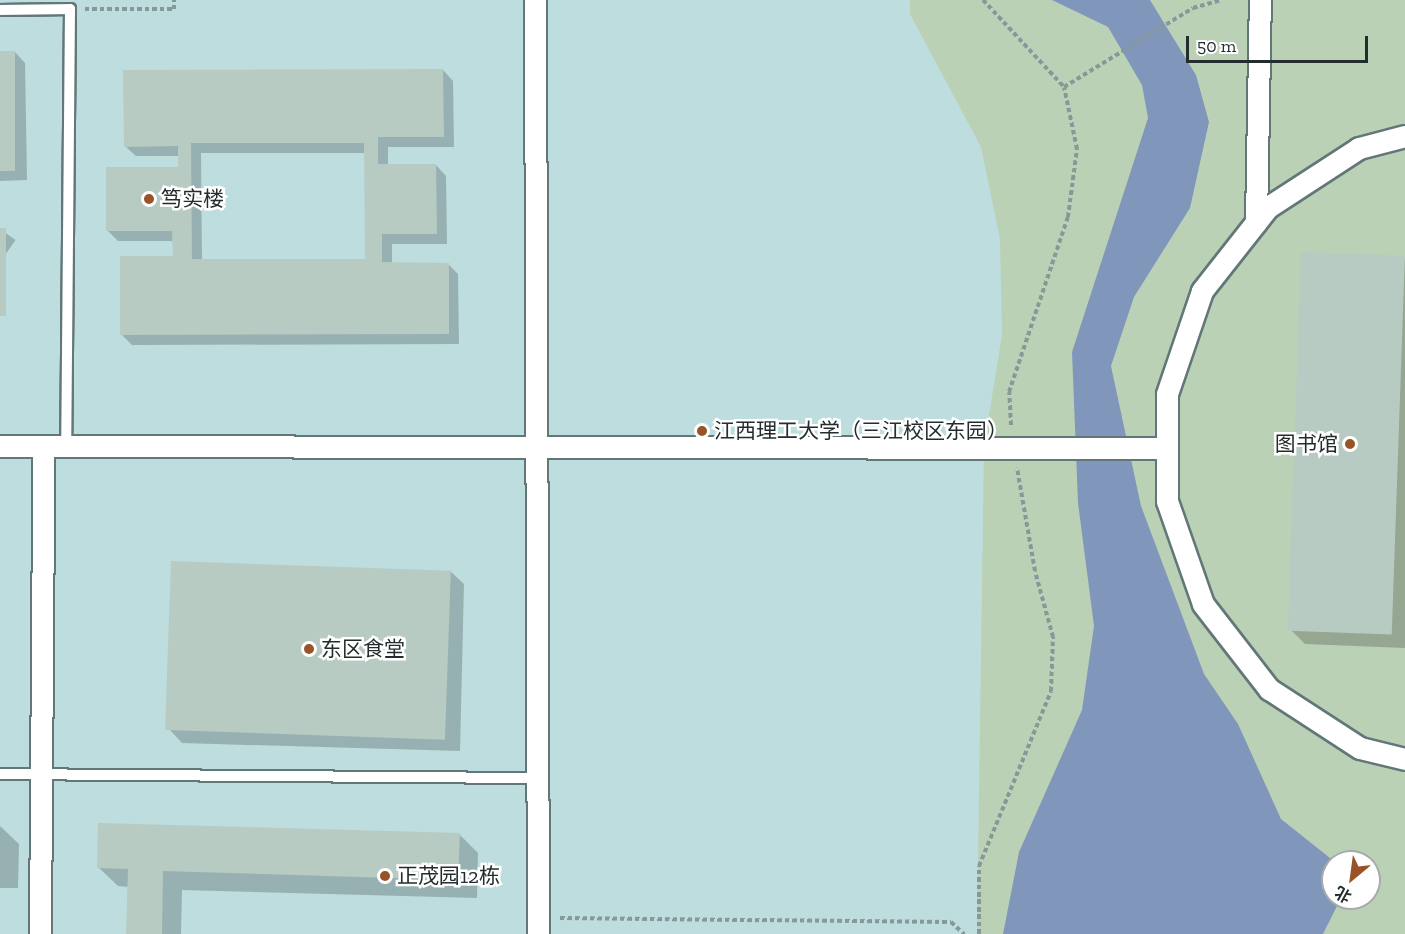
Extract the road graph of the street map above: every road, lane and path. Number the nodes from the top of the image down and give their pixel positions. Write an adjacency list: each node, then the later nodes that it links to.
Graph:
1 (174, 0): 6 (path)
2 (535, 0): 15 (street)
3 (983, 0): 8 (path)
4 (1221, 0): 8 (path)
5 (1260, 0): 10 (street)
6 (70, 9): 7 (lane); 13 (lane)
7 (0, 10)
8 (1064, 87): 14 (path)
9 (1405, 136): 10 (street)
10 (1256, 222): 16 (street)
11 (0, 446): 12 (street)
12 (43, 446): 13 (street); 19 (street)
13 (66, 446): 15 (street)
14 (1013, 446): 15 (street); 16 (street); 24 (path)
15 (541, 447): 20 (street)
16 (1167, 448): 17 (street)
17 (1405, 759)
18 (0, 774): 19 (lane)
19 (41, 774): 20 (lane); 22 (street)
20 (538, 778): 21 (street)
21 (538, 926): 23 (path)
22 (40, 934)
23 (964, 934)
24 (979, 934)

